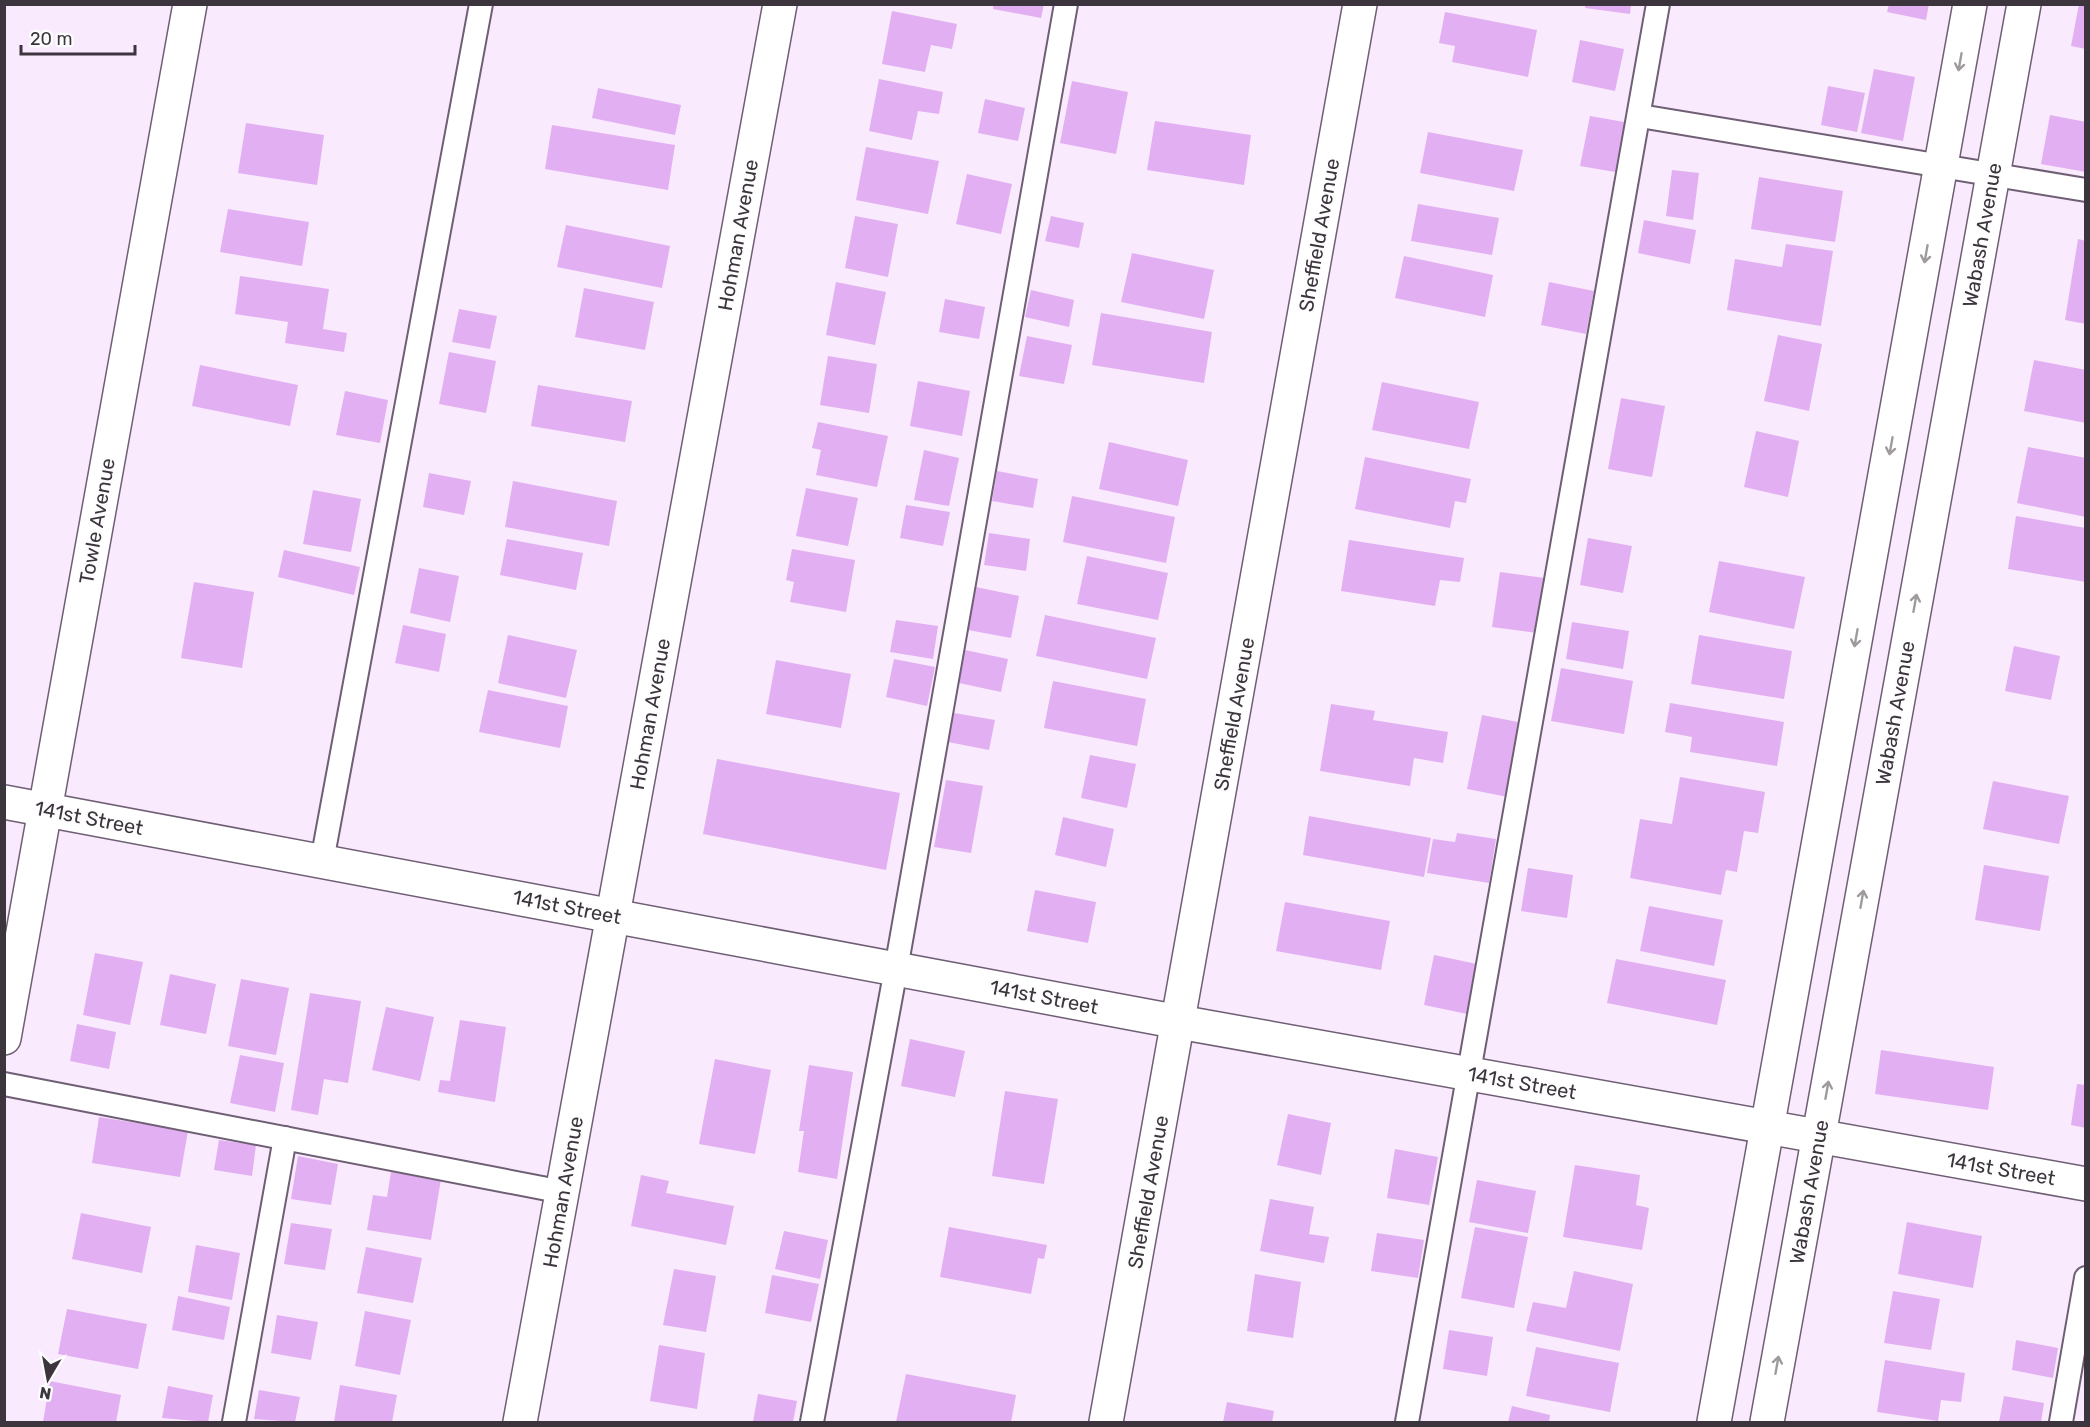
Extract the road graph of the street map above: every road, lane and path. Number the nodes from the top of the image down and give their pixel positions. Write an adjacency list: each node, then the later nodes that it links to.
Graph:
1 (190, 4): 14 (street, Towle Avenue)
2 (481, 4): 15 (lane)
3 (780, 4): 16 (street, Hohman Avenue)
4 (1066, 4): 17 (lane)
5 (1360, 4): 18 (street, Sheffield Avenue)
6 (1658, 4): 9 (lane)
7 (1970, 4): 10 (street, one-way to 10)
8 (2025, 4): 11 (street, Wabash Avenue)
9 (1640, 116): 10 (lane); 20 (lane)
10 (1942, 165): 11 (lane); 22 (street, one-way to 22)
11 (1994, 174): 12 (lane); 23 (street, Wabash Avenue, one-way to 11)
12 (2085, 190)
13 (4, 802): 14 (street, 141st Street)
14 (46, 809): 15 (street, 141st Street); 19 (street, Towle Avenue)
15 (322, 861): 16 (street, 141st Street)
16 (613, 916): 17 (street, 141st Street); 26 (street, Hohman Avenue)
17 (896, 969): 18 (street, 141st Street); 30 (lane)
18 (1179, 1022): 20 (street, 141st Street); 31 (street, Sheffield Avenue)
19 (4, 1038)
20 (1467, 1074): 22 (street, 141st Street); 32 (lane)
21 (4, 1084): 24 (lane)
22 (1767, 1127): 23 (street, 141st Street); 33 (street)
23 (1819, 1136): 25 (street, 141st Street); 34 (street, Wabash Avenue, one-way to 23)
24 (285, 1138): 26 (lane); 28 (lane)
25 (2085, 1184)
26 (563, 1192): 29 (street, Hohman Avenue)
27 (2085, 1278): 35 (lane)
28 (234, 1422)
29 (520, 1422)
30 (812, 1422)
31 (1106, 1422)
32 (1407, 1422)
33 (1714, 1422)
34 (1767, 1422)
35 (2061, 1422)

